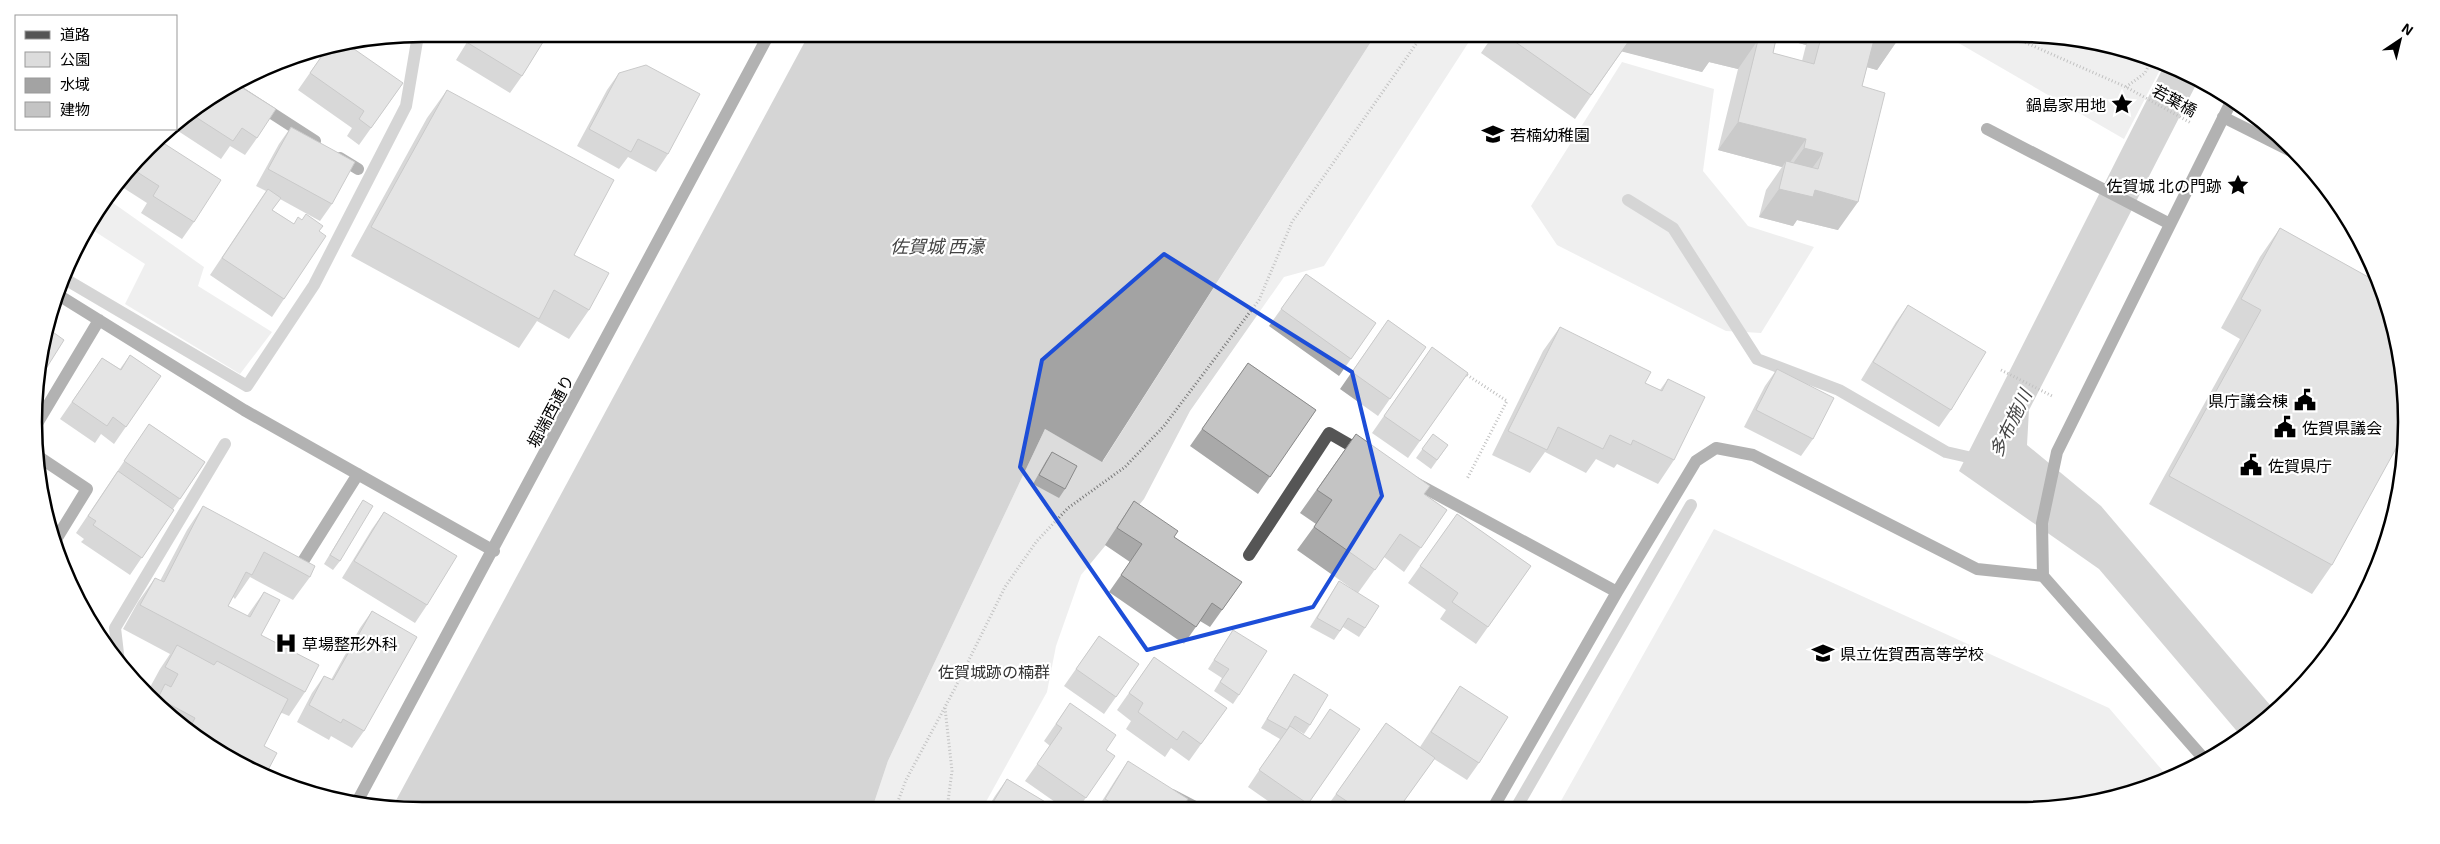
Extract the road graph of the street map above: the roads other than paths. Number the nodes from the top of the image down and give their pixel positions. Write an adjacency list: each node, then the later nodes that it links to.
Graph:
1 (765, 42): 17 (street, 堀端西通り)
2 (237, 91): 7 (street)
3 (2229, 106): 4 (street)
4 (2223, 117): 6 (street); 8 (street)
5 (1987, 129): 8 (street)
6 (2274, 142)
7 (358, 169)
8 (2170, 224): 20 (street)
9 (64, 298): 10 (street)
10 (99, 320): 11 (street); 14 (street)
11 (42, 415)
12 (1370, 457): 18 (street)
13 (45, 462): 16 (street)
14 (358, 474): 17 (street); 19 (street)
15 (1404, 476): 21 (street)
16 (60, 534)
17 (494, 551): 24 (street, 堀端西通り)
18 (1249, 555)
19 (296, 574)
20 (2043, 576): 21 (street); 22 (street)
21 (1617, 592): 26 (street)
22 (2200, 755)
23 (1157, 787): 25 (street)
24 (360, 796)
25 (1186, 802)
26 (1495, 802)

